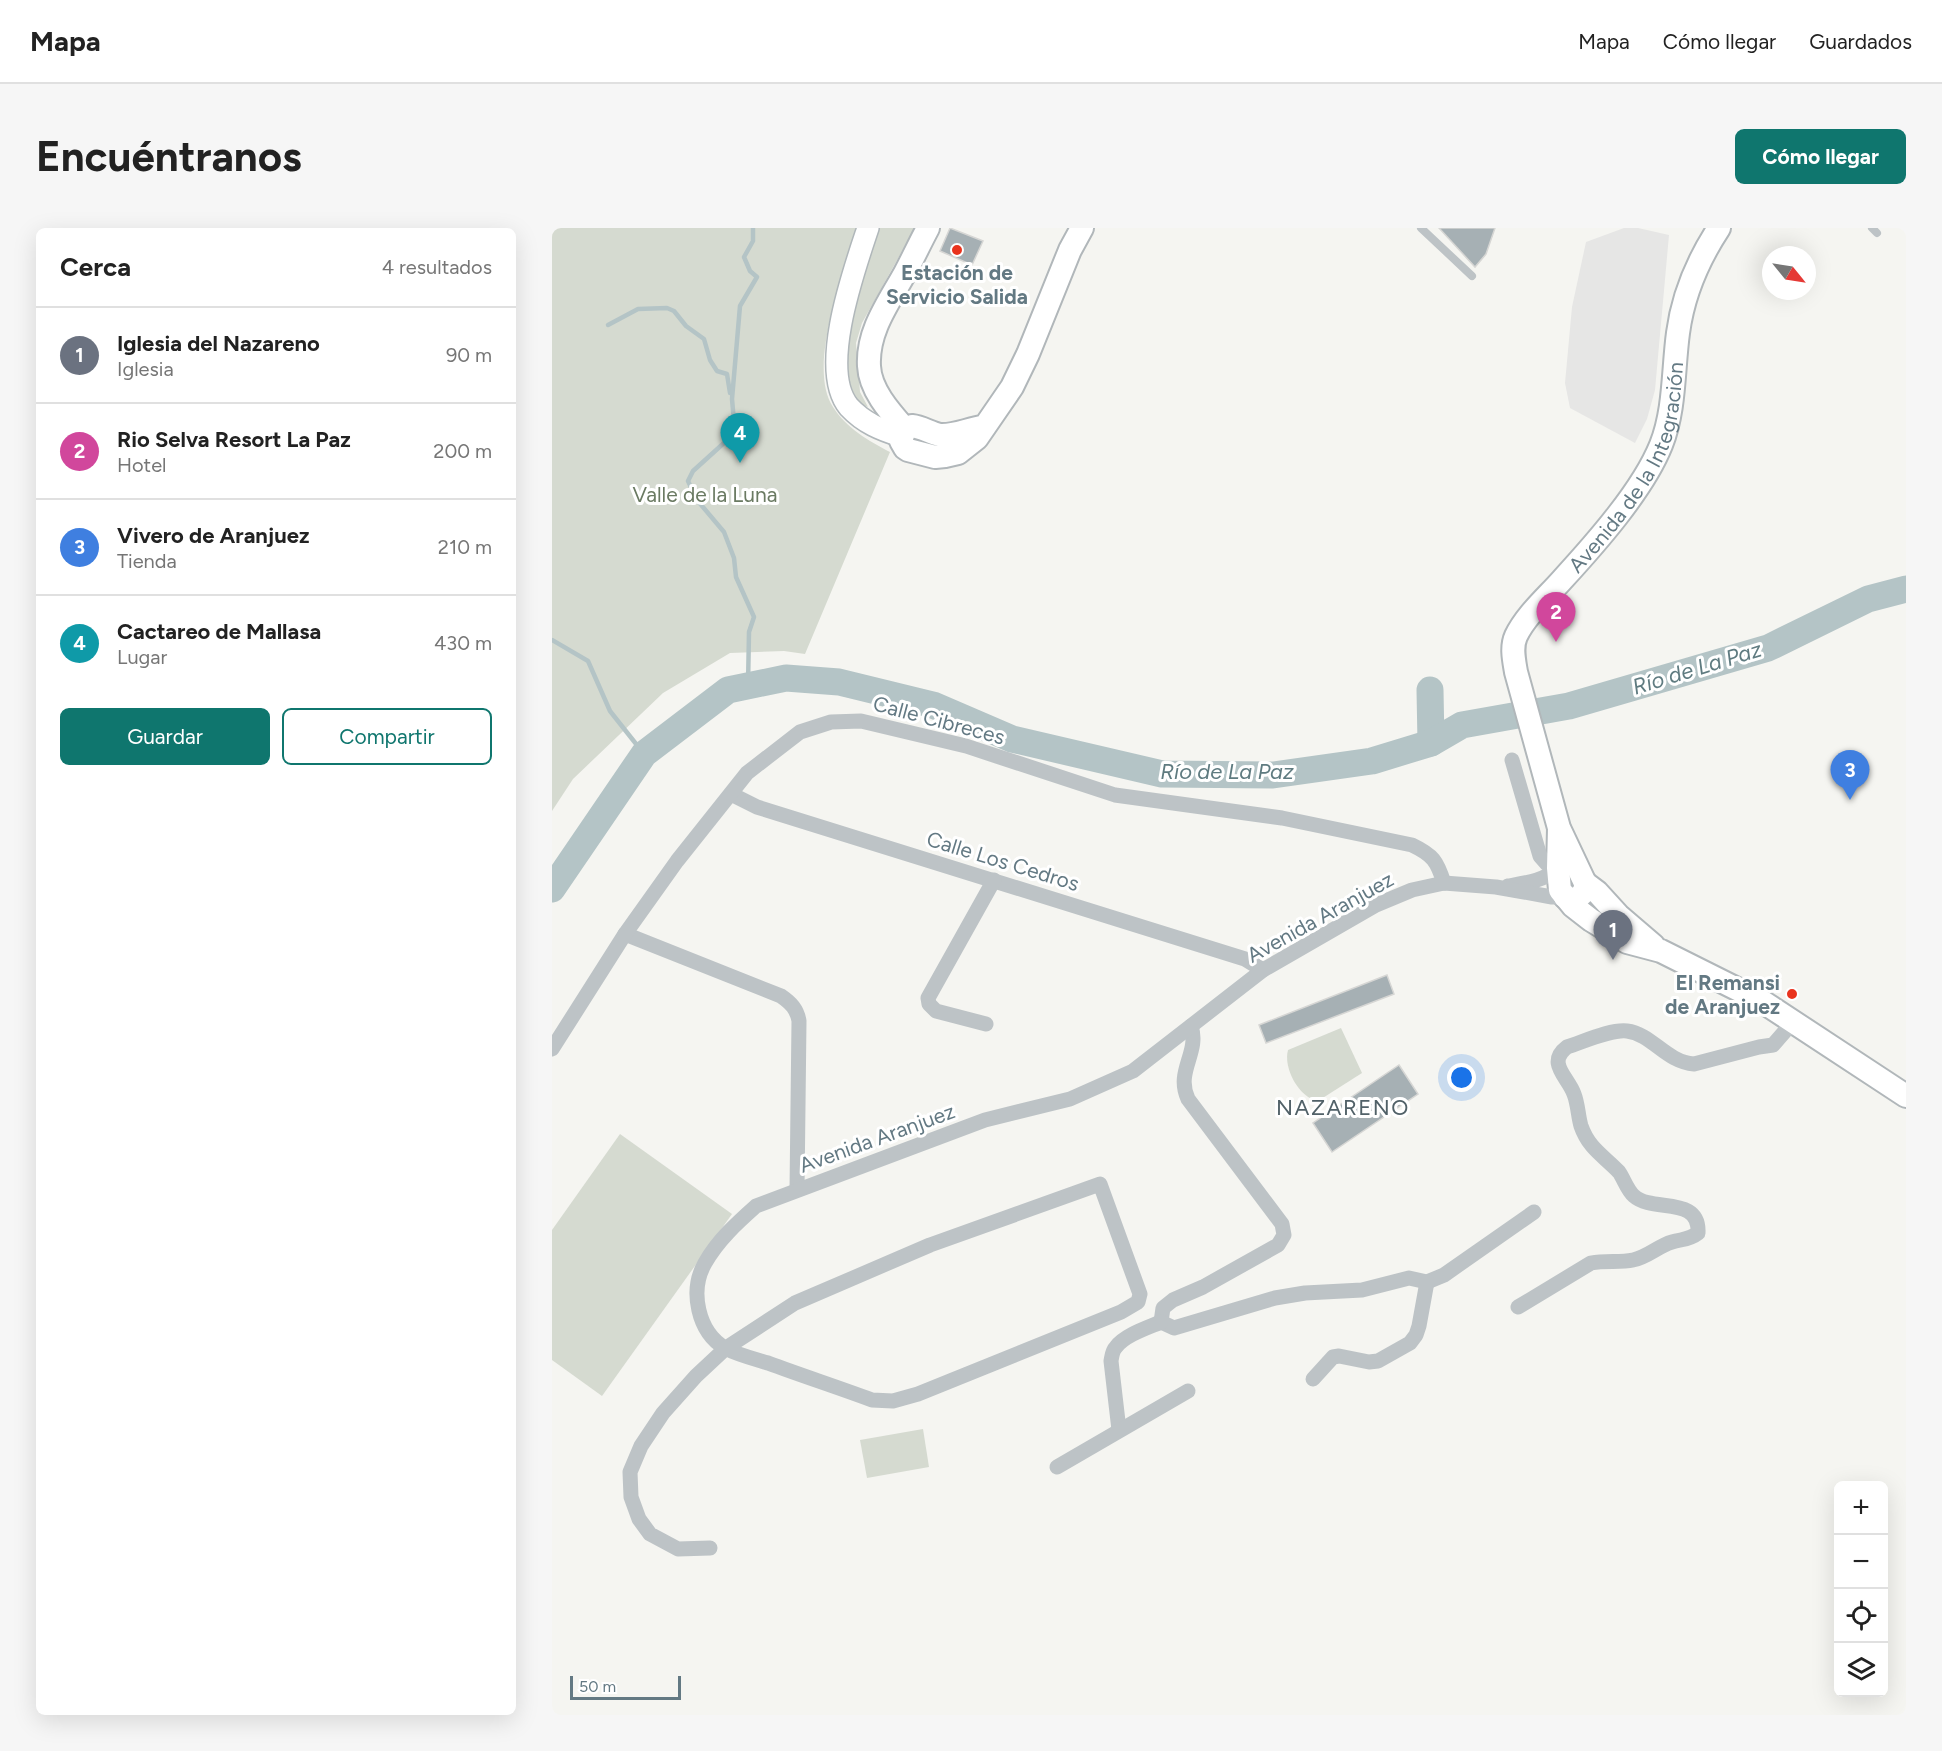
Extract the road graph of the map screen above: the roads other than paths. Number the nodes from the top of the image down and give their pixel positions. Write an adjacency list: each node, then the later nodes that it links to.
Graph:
1 (868, 228): 7 (main road)
2 (928, 228): 7 (main road)
3 (1082, 228): 7 (main road)
4 (1421, 228): 6 (lane)
5 (1719, 228): 10 (main road, Avenida de la Integración)
6 (1472, 276)
7 (909, 436)
8 (1512, 760): 14 (street)
9 (731, 794): 12 (street, Calle Los Cedros); 13 (street, Calle Cibreces); 16 (street, Calle Cibreces)
10 (1559, 828): 11 (main road, Avenida de la Integración); 14 (main road, Avenida de la Integración)
11 (1583, 879): 14 (main road); 17 (main road)
12 (994, 880): 18 (street, Calle Los Cedros); 20 (street)
13 (1444, 883): 15 (street, Avenida Aranjuez); 18 (street, Avenida Aranjuez)
14 (1561, 884): 15 (street); 15 (street, Avenida Aranjuez); 17 (main road)
15 (1496, 888)
16 (625, 934): 22 (street, Calle Cibreces); 24 (street)
17 (1661, 951): 19 (main road)
18 (1263, 970): 21 (street, Avenida Aranjuez)
19 (1793, 1022): 23 (main road); 27 (street)
20 (986, 1024)
21 (1191, 1026): 24 (street, Avenida Aranjuez); 28 (street)
22 (552, 1049)
23 (1906, 1096)
24 (797, 1190): 29 (street, Avenida Aranjuez)
25 (1534, 1212): 26 (street)
26 (1427, 1282): 28 (street); 30 (street)
27 (1518, 1307)
28 (1161, 1322): 32 (street)
29 (726, 1348): 29 (street, Avenida Aranjuez); 34 (street)
30 (1313, 1379)
31 (1188, 1391): 32 (street)
32 (1119, 1430): 33 (street)
33 (1057, 1467)
34 (710, 1548)

